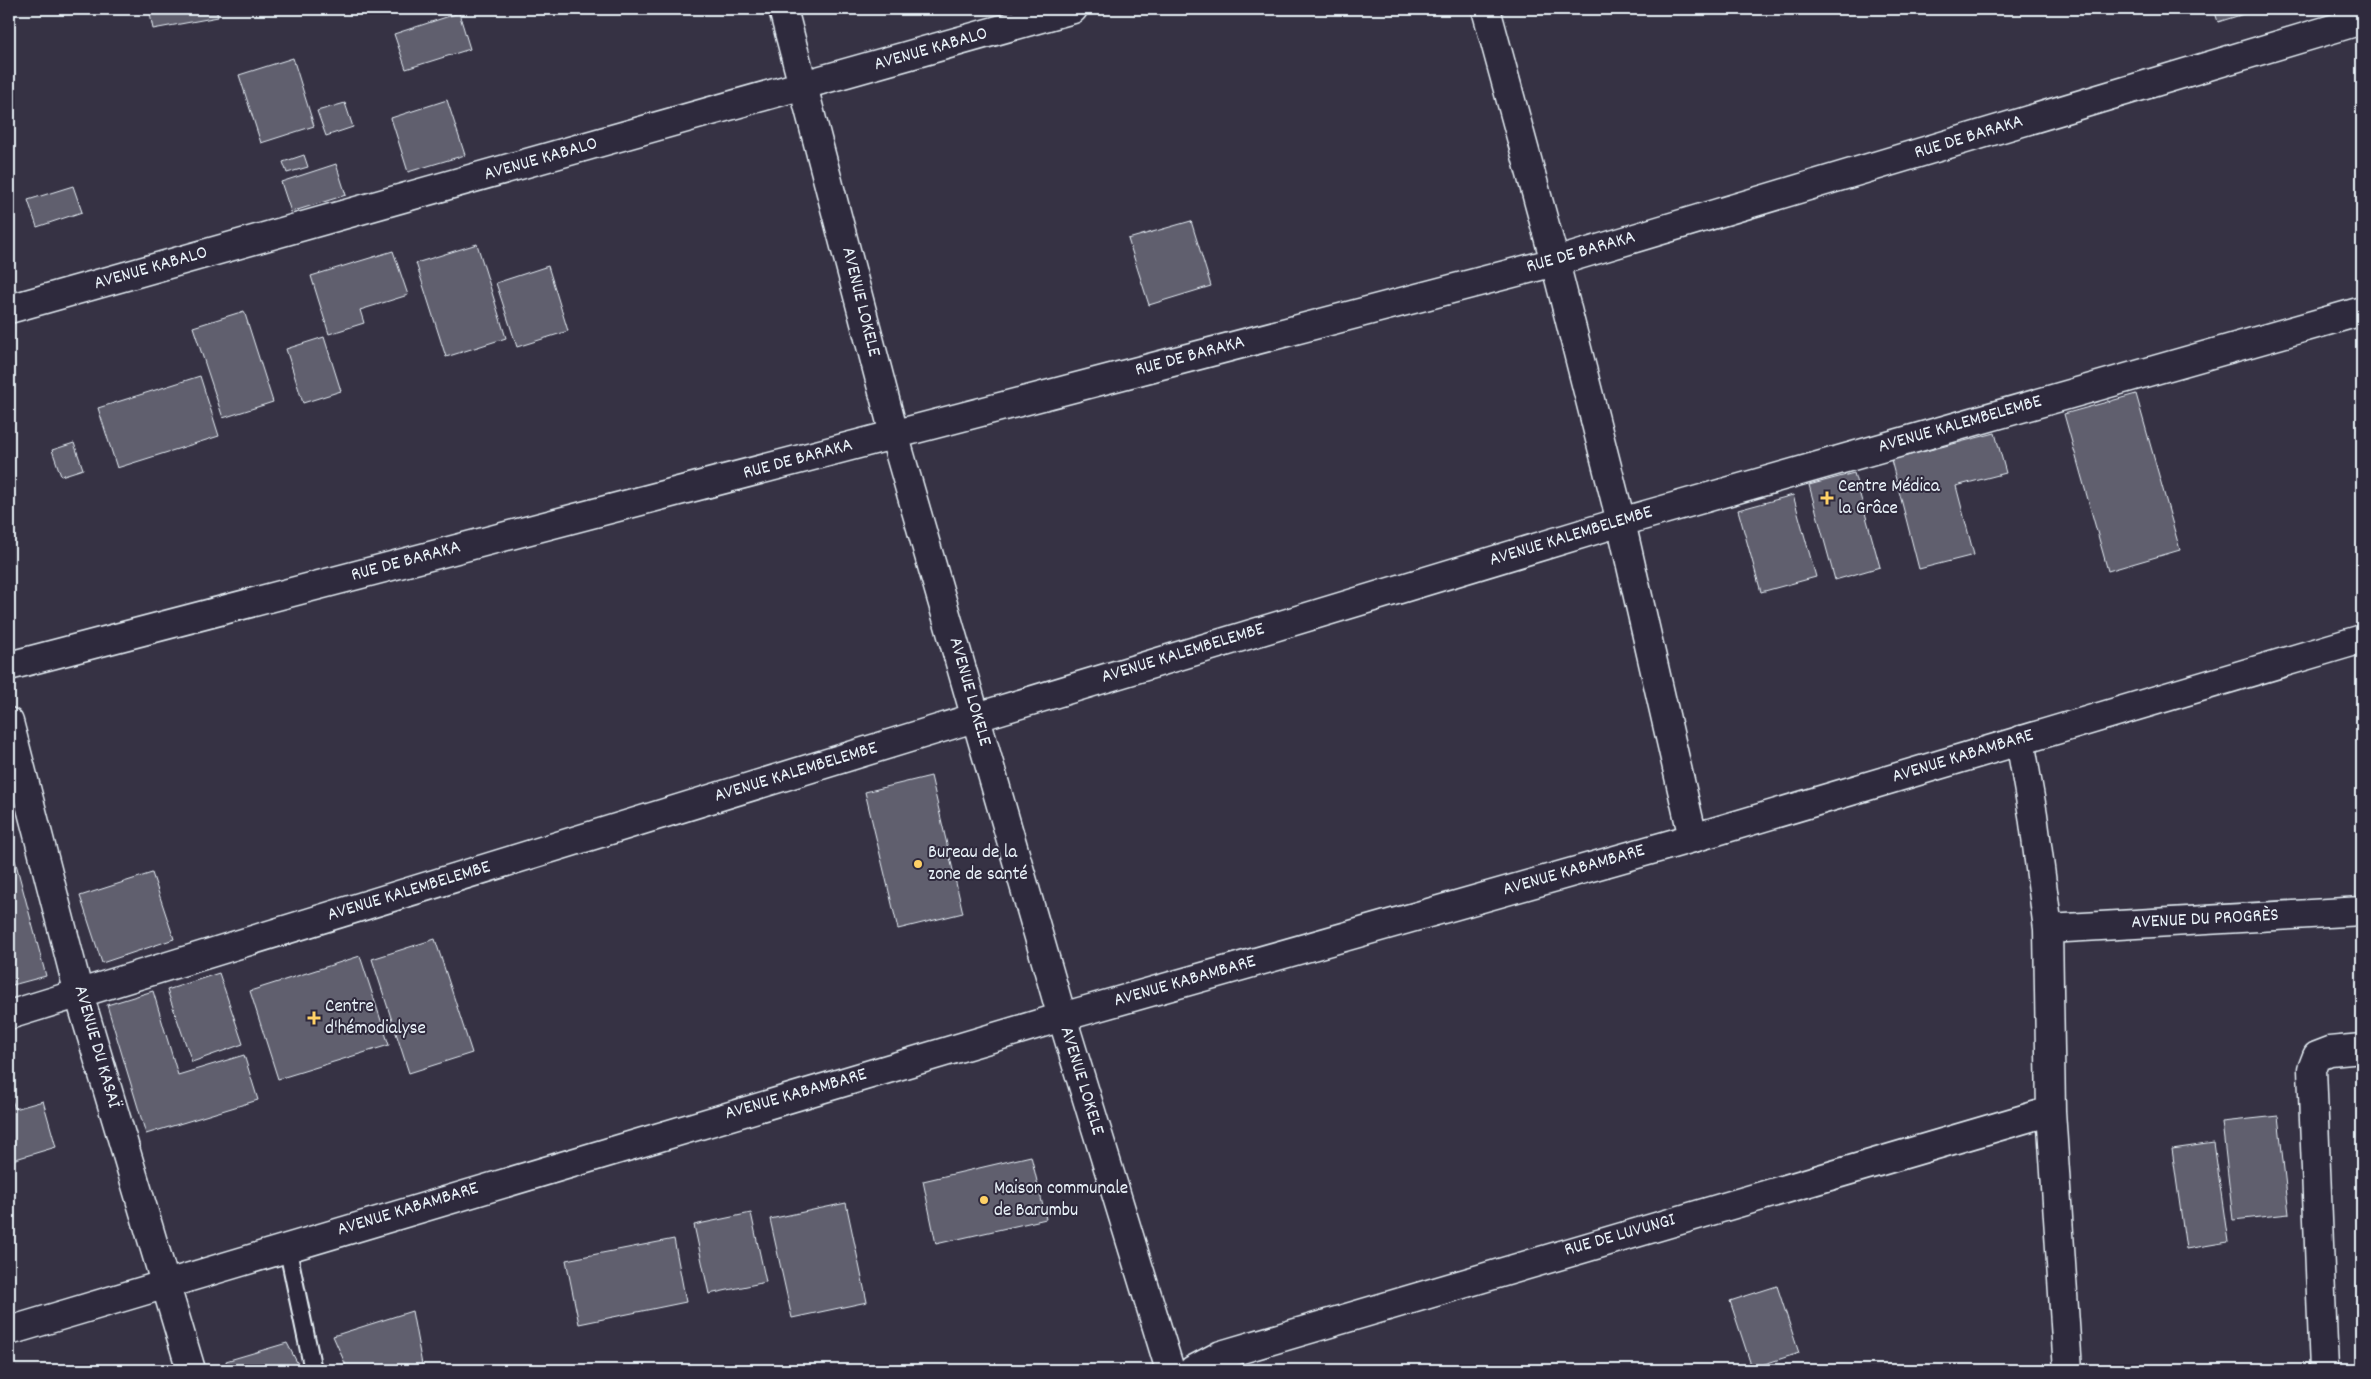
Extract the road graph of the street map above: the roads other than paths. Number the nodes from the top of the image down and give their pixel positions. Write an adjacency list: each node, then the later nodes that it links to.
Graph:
1 (783, 9): 5 (street, AVENUE LOKELE)
2 (1073, 9): 5 (street, AVENUE KABALO)
3 (1486, 9): 6 (street)
4 (2362, 20): 6 (street, RUE DE BARAKA)
5 (805, 86): 7 (street, AVENUE KABALO); 9 (street, AVENUE LOKELE)
6 (1555, 262): 9 (street, RUE DE BARAKA); 10 (street)
7 (9, 309)
8 (2362, 311): 10 (street, AVENUE KALEMBELEMBE)
9 (894, 434): 12 (street, RUE DE BARAKA); 13 (street, AVENUE LOKELE)
10 (1621, 522): 13 (street, AVENUE KALEMBELEMBE); 16 (street)
11 (2362, 639): 15 (street, AVENUE KABAMBARE)
12 (9, 666)
13 (977, 717): 19 (street, AVENUE KALEMBELEMBE); 21 (street, AVENUE LOKELE)
14 (9, 722): 19 (street, AVENUE DU KASAÏ)
15 (2020, 740): 16 (street, AVENUE KABAMBARE); 18 (street)
16 (1693, 838): 21 (street, AVENUE KABAMBARE)
17 (2362, 911): 18 (street, AVENUE DU PROGRÈS)
18 (2048, 929): 23 (street)
19 (80, 994): 20 (street, AVENUE KALEMBELEMBE); 25 (street, AVENUE DU KASAÏ)
20 (9, 1015)
21 (1062, 1017): 24 (street, AVENUE KABAMBARE); 29 (street, AVENUE LOKELE)
22 (2362, 1048): 32 (street)
23 (2051, 1111): 30 (street, RUE DE LUVUNGI); 31 (street)
24 (287, 1246): 25 (street, AVENUE KABAMBARE); 28 (lane)
25 (166, 1282): 26 (street, AVENUE KABAMBARE); 27 (street, AVENUE DU KASAÏ)
26 (9, 1331)
27 (191, 1370)
28 (313, 1370)
29 (1170, 1370)
30 (1193, 1370)
31 (2068, 1370)
32 (2324, 1370)

